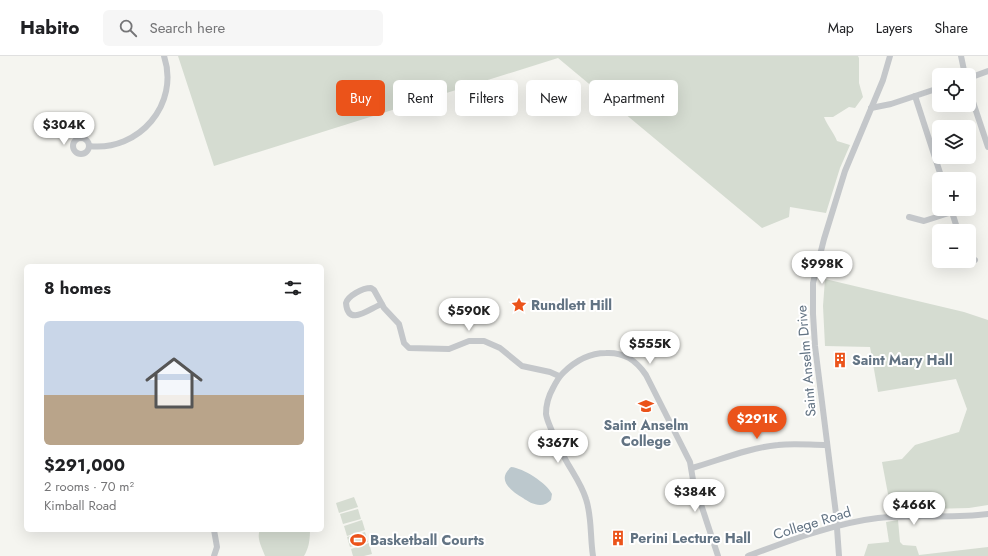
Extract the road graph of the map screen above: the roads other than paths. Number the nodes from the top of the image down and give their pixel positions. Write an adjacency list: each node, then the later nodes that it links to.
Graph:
1 (164, 56): 11 (street)
2 (890, 56): 9 (street, Saint Anselm Drive)
3 (962, 56): 4 (street)
4 (964, 68)
5 (988, 71): 6 (street)
6 (976, 75)
7 (932, 90): 8 (street)
8 (915, 96): 9 (street); 13 (street)
9 (871, 108): 18 (street, Saint Anselm Drive)
10 (976, 111): 12 (street)
11 (89, 146)
12 (988, 147)
13 (940, 172)
14 (938, 216): 15 (street)
15 (908, 217)
16 (382, 304): 16 (street); 17 (street)
17 (559, 376): 19 (street); 25 (street)
18 (827, 445): 19 (street); 21 (street, Saint Anselm Drive)
19 (692, 468): 26 (street)
20 (988, 514): 21 (street, College Road)
21 (837, 526): 23 (street, College Road); 28 (street, Saint Anselm Drive)
22 (214, 532): 24 (street)
23 (763, 553): 27 (street, College Road)
24 (214, 556)
25 (593, 556)
26 (718, 556)
27 (748, 556)
28 (840, 556)

